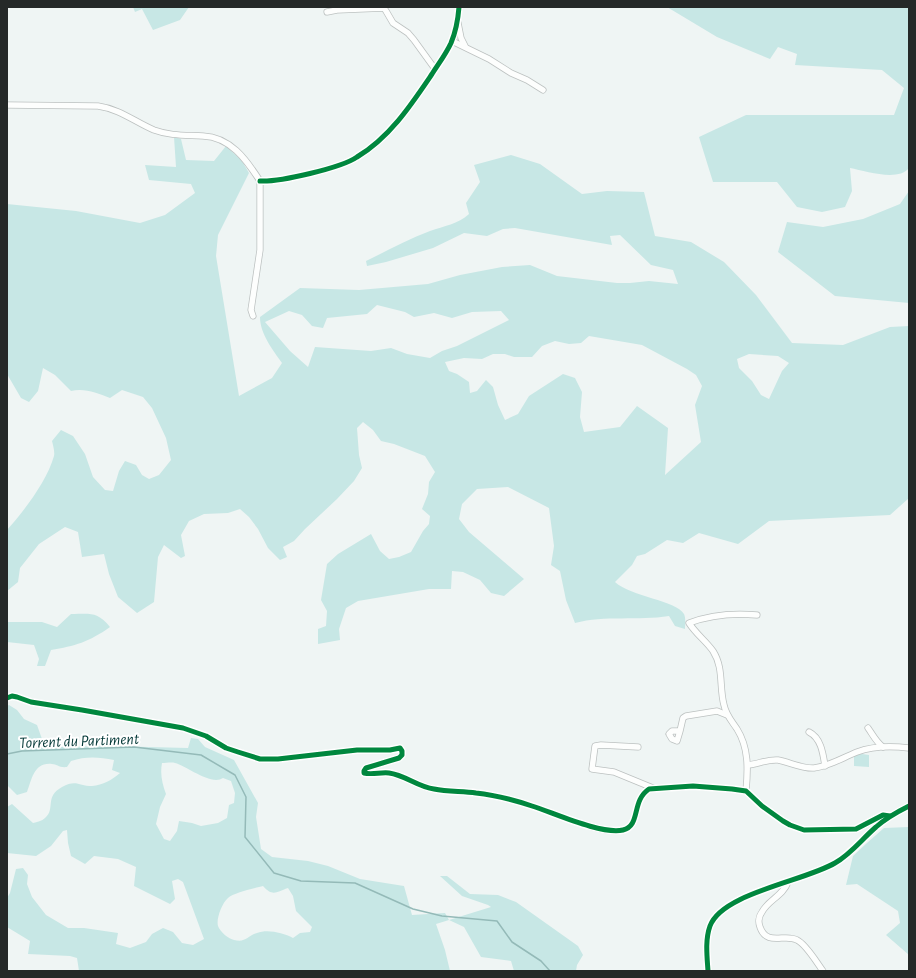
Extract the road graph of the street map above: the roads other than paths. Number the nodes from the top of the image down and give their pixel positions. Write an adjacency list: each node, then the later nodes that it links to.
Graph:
1 (459, 7): 3 (street)
2 (327, 12): 6 (street)
3 (458, 23): 4 (street); 5 (street)
4 (452, 41): 5 (street); 6 (street)
5 (465, 46): 7 (street)
6 (435, 69): 9 (street)
7 (544, 90)
8 (7, 105): 9 (street)
9 (260, 181): 10 (street)
10 (252, 316)
11 (758, 615): 13 (street)
12 (7, 698): 22 (street)
13 (727, 715): 15 (street); 20 (street)
14 (868, 728): 18 (street)
15 (680, 731)
16 (809, 732): 21 (street)
17 (638, 747): 22 (street)
18 (883, 747): 19 (street); 21 (street)
19 (909, 748)
20 (748, 765): 21 (street); 23 (street)
21 (825, 766)
22 (655, 789): 23 (street)
23 (746, 791): 25 (street)
24 (909, 806): 25 (street)
25 (890, 816): 26 (street)
26 (788, 882): 27 (street); 28 (street)
27 (708, 971)
28 (822, 971)

